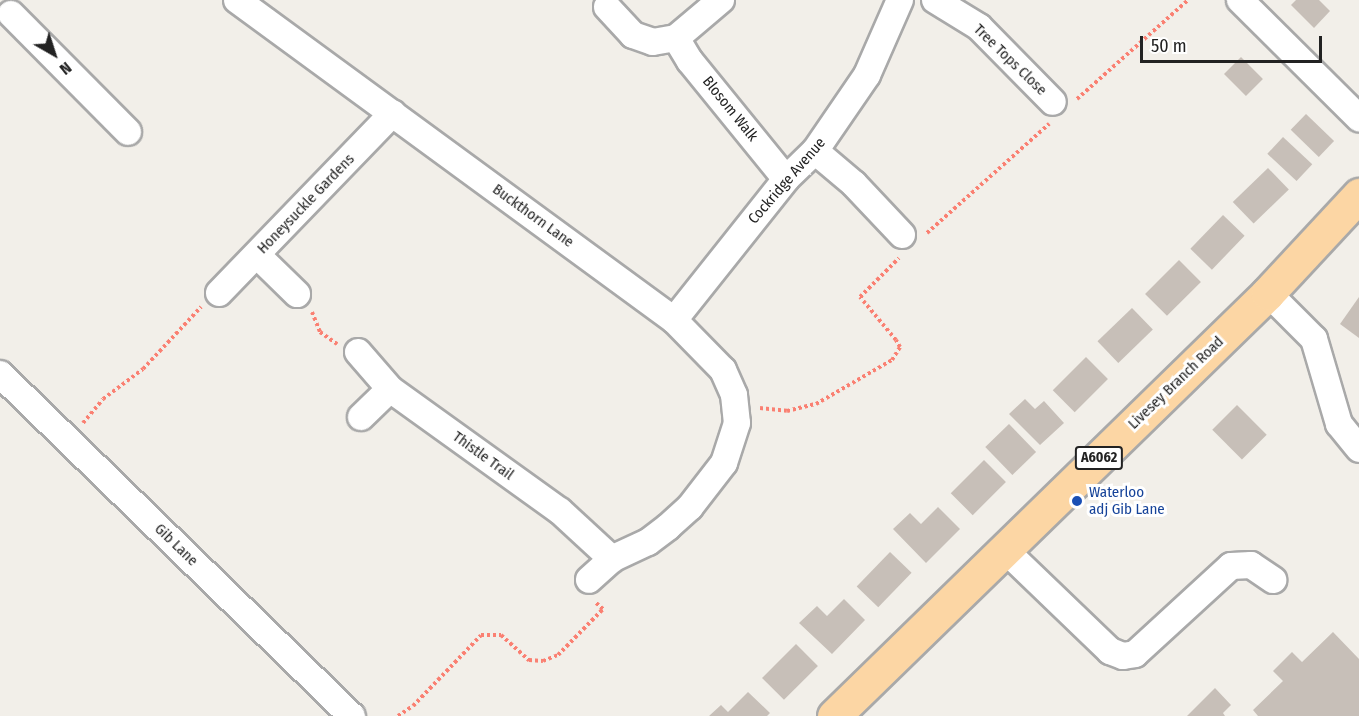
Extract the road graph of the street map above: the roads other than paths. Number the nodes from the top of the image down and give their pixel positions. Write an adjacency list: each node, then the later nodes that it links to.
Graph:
1 (237, 0): 10 (street, Buckthorn Lane)
2 (721, 0): 8 (street)
3 (900, 0): 13 (street, Cockridge Avenue)
4 (935, 0): 9 (street, Tree Tops Close)
5 (1240, 0): 11 (street)
6 (607, 7): 8 (street)
7 (12, 13): 12 (street)
8 (676, 38): 14 (street, Blosom Walk)
9 (1061, 108)
10 (393, 113): 17 (street, Honeysuckle Gardens); 21 (street, Buckthorn Lane)
11 (1359, 118)
12 (128, 132)
13 (815, 152): 14 (street, Cockridge Avenue); 16 (street)
14 (786, 179): 21 (street, Cockridge Avenue)
15 (1359, 195): 19 (main road, Livesey Branch Road / A6062)
16 (910, 241)
17 (257, 255): 18 (street, Honeysuckle Gardens); 20 (street)
18 (219, 293)
19 (1268, 293): 26 (street); 27 (main road, Livesey Branch Road / A6062)
20 (297, 294)
21 (674, 320): 28 (street, Buckthorn Lane)
22 (358, 352): 24 (street, Thistle Trail)
23 (0, 374): 31 (street, Gib Lane)
24 (390, 389): 25 (street); 28 (street, Thistle Trail)
25 (362, 417)
26 (1359, 449)
27 (1005, 550): 30 (street); 32 (main road, Livesey Branch Road / A6062)
28 (612, 559): 29 (street)
29 (589, 580)
30 (1273, 580)
31 (352, 716)
32 (834, 716)

